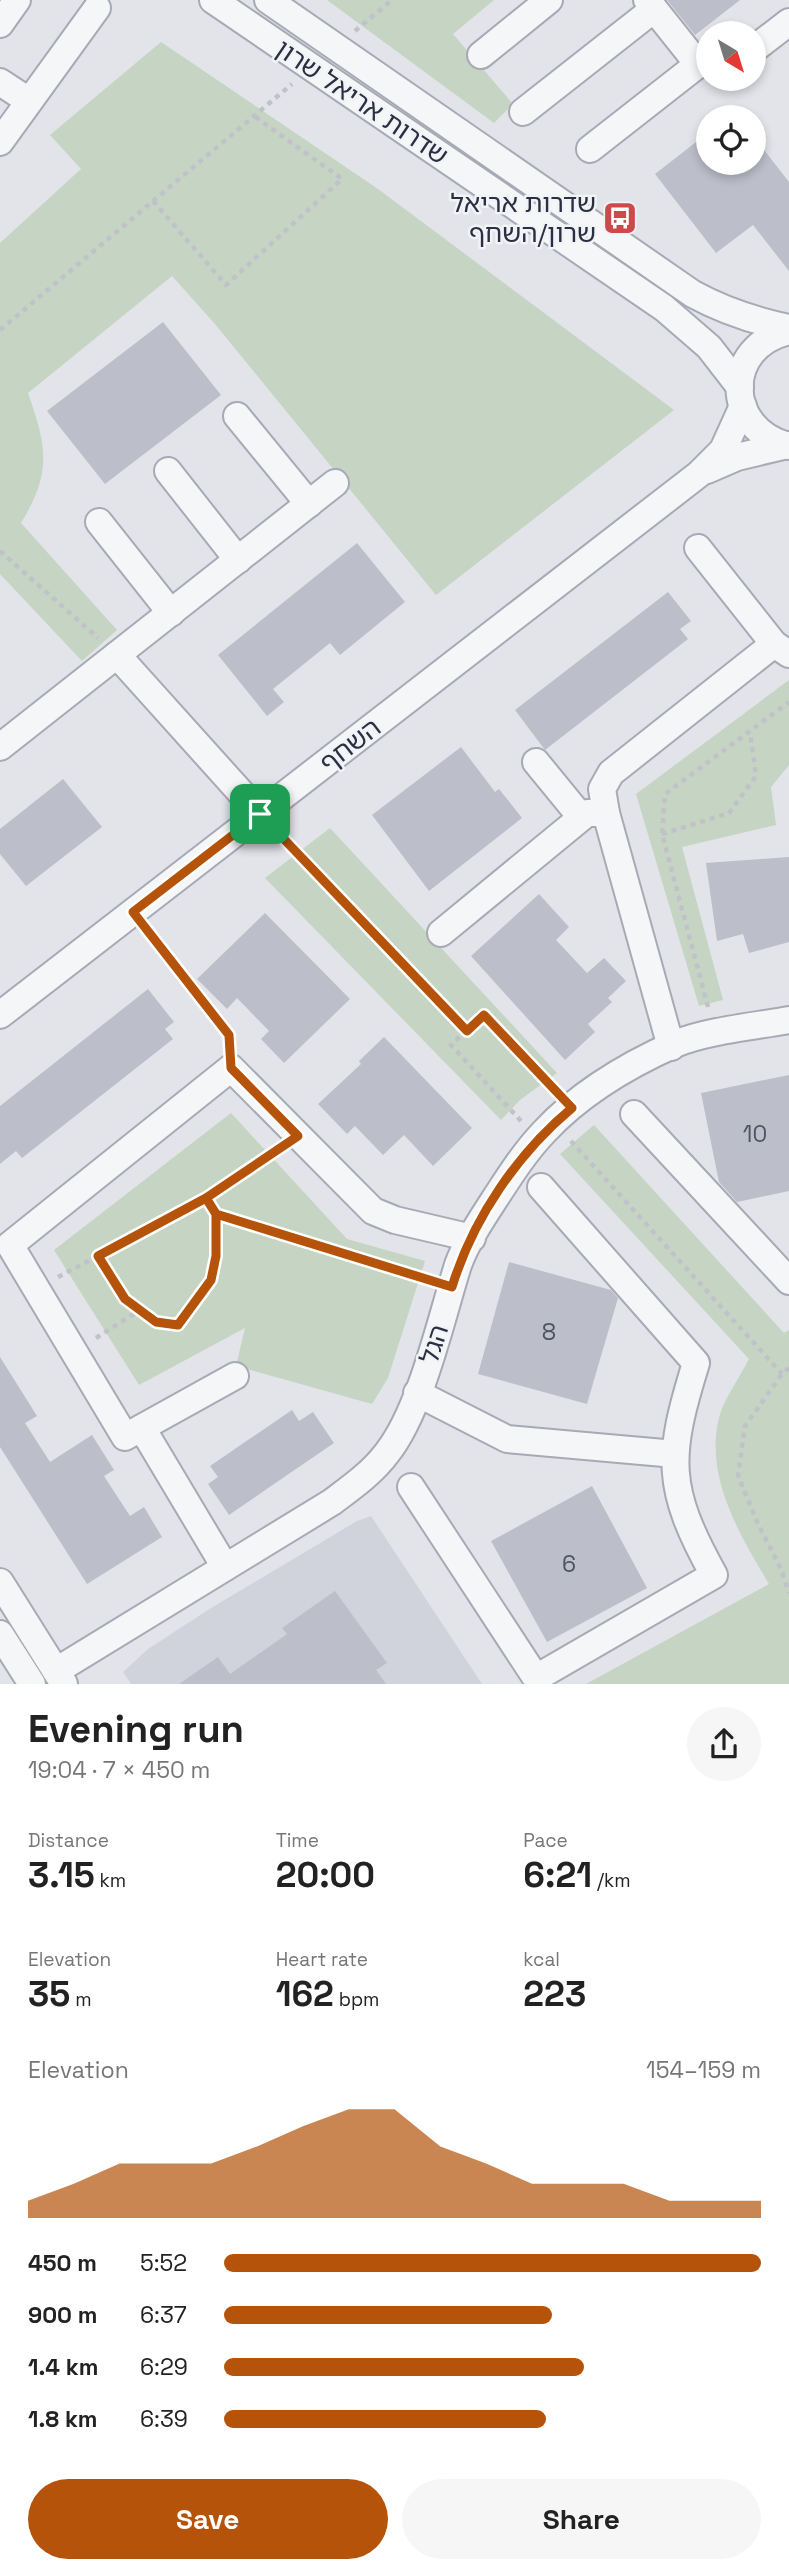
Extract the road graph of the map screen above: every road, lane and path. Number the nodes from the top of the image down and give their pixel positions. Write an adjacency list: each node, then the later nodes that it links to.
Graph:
1 (17, 0): 9 (street)
2 (213, 0): 14 (street, שדרות אריאל שרון)
3 (268, 0): 11 (street, שדרות אריאל שרון)
4 (392, 0): 11 (path)
5 (549, 0): 13 (street)
6 (651, 5): 12 (street); 18 (street)
7 (97, 8): 17 (street)
8 (789, 22): 10 (street)
9 (0, 24)
10 (766, 40)
11 (336, 47): 24 (street, שדרות אריאל שרון)
12 (696, 53)
13 (481, 55)
14 (311, 67): 19 (path); 25 (street, שדרות אריאל שרון)
15 (696, 68): 21 (street)
16 (0, 82): 17 (street)
17 (29, 101): 20 (street)
18 (523, 112)
19 (254, 116): 22 (path); 22 (path)
20 (0, 142)
21 (590, 149)
22 (153, 201): 23 (path)
23 (0, 330)
24 (789, 330): 25 (street, השחף)
25 (741, 396): 27 (street, שדרות אריאל שרון); 29 (street, השחף)
26 (237, 416): 31 (street)
27 (788, 446): 29 (street, השחף)
28 (168, 471): 35 (street)
29 (699, 474): 43 (street, השחף)
30 (335, 483): 31 (street)
31 (309, 504): 35 (street)
32 (99, 522): 36 (street)
33 (698, 548): 37 (street)
34 (0, 551): 38 (path)
35 (238, 560): 36 (street)
36 (171, 613): 38 (street)
37 (781, 649): 44 (street)
38 (117, 655): 41 (street); 43 (street)
39 (789, 702): 40 (path)
40 (750, 731): 45 (path); 45 (path)
41 (0, 747)
42 (536, 762): 44 (street)
43 (260, 814): 46 (street, השחף); 50 (path)
44 (594, 815): 47 (street); 52 (street)
45 (662, 834): 51 (path)
46 (133, 912): 48 (street, השחף); 53 (path)
47 (441, 933)
48 (0, 1015)
49 (789, 1020): 51 (street, הגל)
50 (467, 1031): 55 (path); 55 (path)
51 (715, 1034): 52 (street, הגל)
52 (671, 1047): 55 (street, הגל)
53 (231, 1068): 56 (street); 64 (street)
54 (634, 1114): 62 (street)
55 (555, 1123): 60 (street, הגל); 68 (path)
56 (298, 1136): 58 (path); 60 (street)
57 (541, 1187): 72 (street)
58 (206, 1198): 59 (path); 61 (path)
59 (216, 1214): 63 (path); 65 (path)
60 (472, 1238): 63 (street, הגל)
61 (98, 1256): 64 (path); 65 (path)
62 (789, 1281)
63 (452, 1287): 70 (street, הגל)
64 (36, 1288): 66 (street)
65 (140, 1310): 66 (path)
66 (74, 1352): 71 (street)
67 (789, 1368): 68 (path)
68 (782, 1374): 76 (path)
69 (234, 1376): 71 (street)
70 (417, 1393): 72 (street); 74 (street, הגל)
71 (142, 1427): 74 (street)
72 (675, 1454): 73 (street)
73 (411, 1487)
74 (225, 1567): 78 (street, הגל)
75 (0, 1582): 78 (street)
76 (789, 1592)
77 (0, 1633): 79 (street)
78 (60, 1677)
79 (32, 1684)

